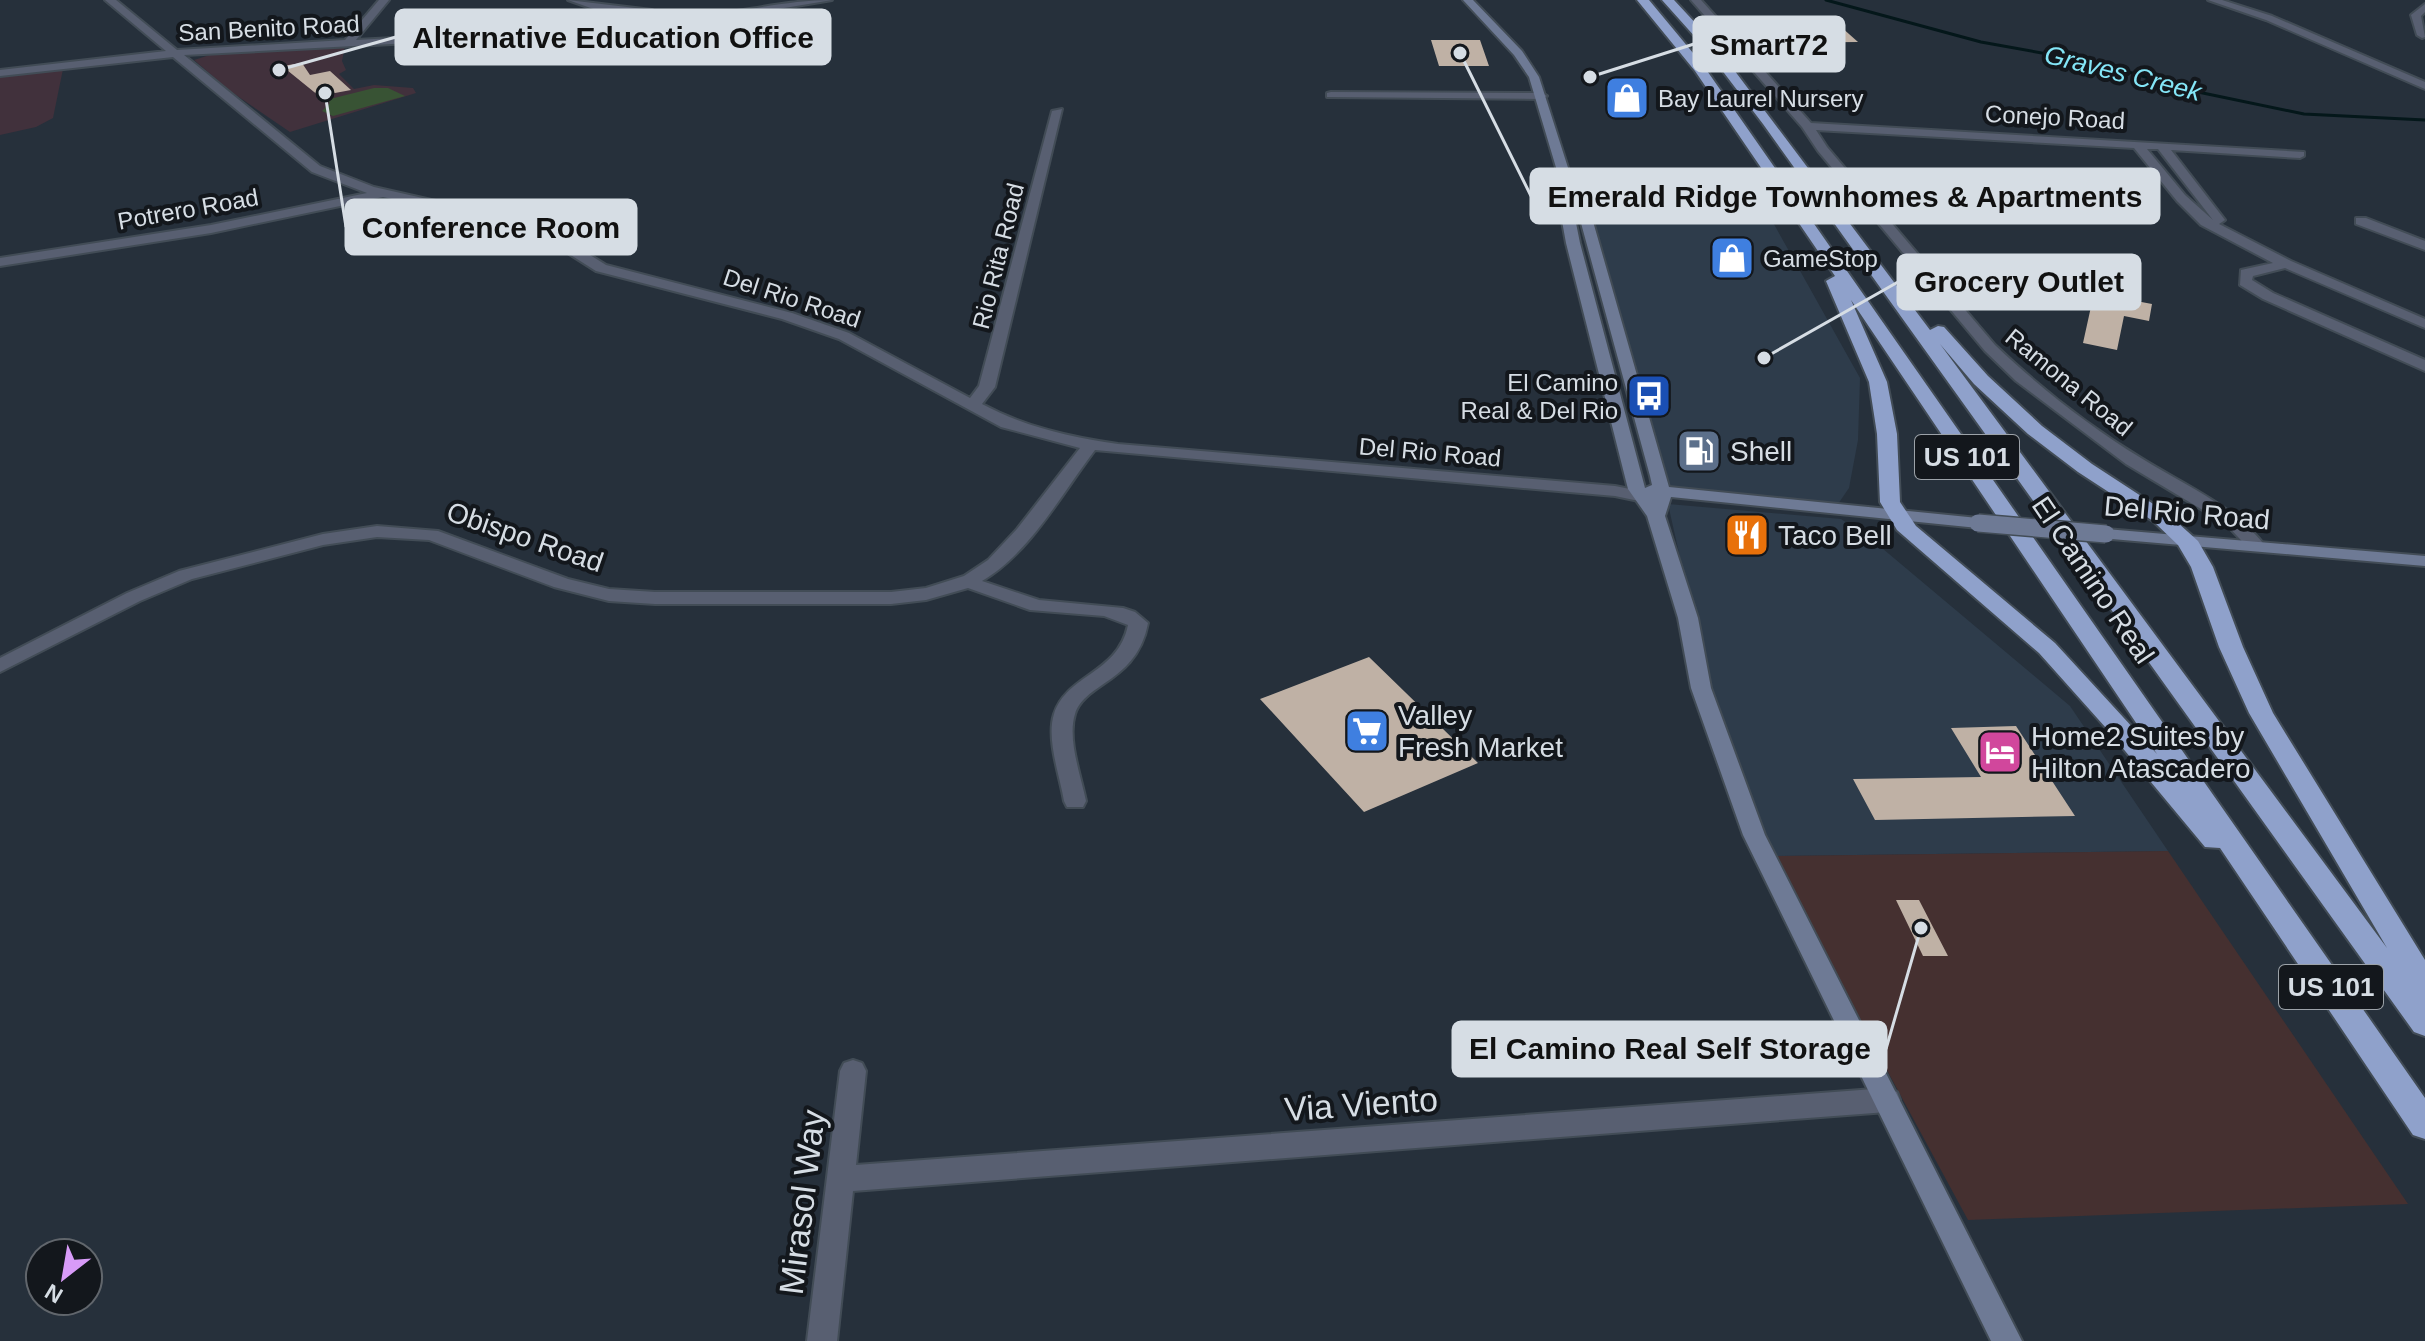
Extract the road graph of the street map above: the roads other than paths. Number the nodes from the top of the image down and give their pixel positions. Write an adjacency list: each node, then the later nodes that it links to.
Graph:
1 (110, 0): 15 (street, Del Rio Road)
2 (384, 0): 14 (street)
3 (573, 0): 12 (street)
4 (827, 0): 10 (street, San Benito Road)
5 (1468, 0): 19 (main road)
6 (1643, 0): 29 (highway, El Camino Real / US 101)
7 (1668, 0): 33 (highway, El Camino Real / US 101)
8 (1696, 0): 21 (street, Ramona Road)
9 (2213, 0): 17 (street)
10 (800, 2): 12 (street, San Benito Road)
11 (2425, 7): 13 (street)
12 (695, 20): 14 (street, San Benito Road)
13 (2422, 35)
14 (348, 43): 15 (street, San Benito Road)
15 (175, 53): 16 (street, San Benito Road); 25 (street, Del Rio Road)
16 (0, 73)
17 (2425, 86)
18 (1331, 95): 19 (street)
19 (1542, 96): 26 (main road)
20 (1058, 111): 36 (street, Rio Rita Road)
21 (1808, 126): 22 (street, Conejo Road); 42 (street, Ramona Road)
22 (2137, 144): 23 (street, Conejo Road); 28 (street)
23 (2161, 145): 24 (street, Conejo Road); 28 (street)
24 (2300, 154)
25 (382, 193): 31 (street, Potrero Road); 36 (street, Del Rio Road)
26 (1572, 201): 38 (main road); 39 (main road)
27 (2361, 221): 30 (street)
28 (2231, 236): 32 (street)
29 (1817, 238): 40 (highway); 47 (highway, El Camino Real / US 101)
30 (2425, 246)
31 (0, 262)
32 (2286, 264): 34 (street); 35 (street)
33 (1892, 291): 41 (highway); 49 (highway, El Camino Real / US 101)
34 (2425, 324)
35 (2425, 366)
36 (971, 407): 37 (street, Del Rio Road)
37 (1091, 445): 38 (street, Del Rio Road); 44 (street, Obispo Road)
38 (1638, 493): 39 (main road)
39 (1660, 502): 40 (main road, Del Rio Road); 51 (main road)
40 (1896, 515): 41 (main road, Del Rio Road, bridge); 47 (highway)
41 (2187, 541): 42 (main road, Del Rio Road); 48 (highway)
42 (2257, 547): 43 (main road, Del Rio Road)
43 (2425, 561)
44 (967, 581): 45 (street, Obispo Road); 46 (street)
45 (0, 666)
46 (1075, 801)
47 (2284, 919): 52 (highway, El Camino Real / US 101)
48 (2425, 986)
49 (2425, 1023)
50 (853, 1071): 53 (street, Mirasol Way)
51 (1887, 1100): 53 (street, Via Viento); 55 (main road)
52 (2425, 1125)
53 (841, 1179): 54 (street, Mirasol Way)
54 (822, 1341)
55 (2002, 1341)

